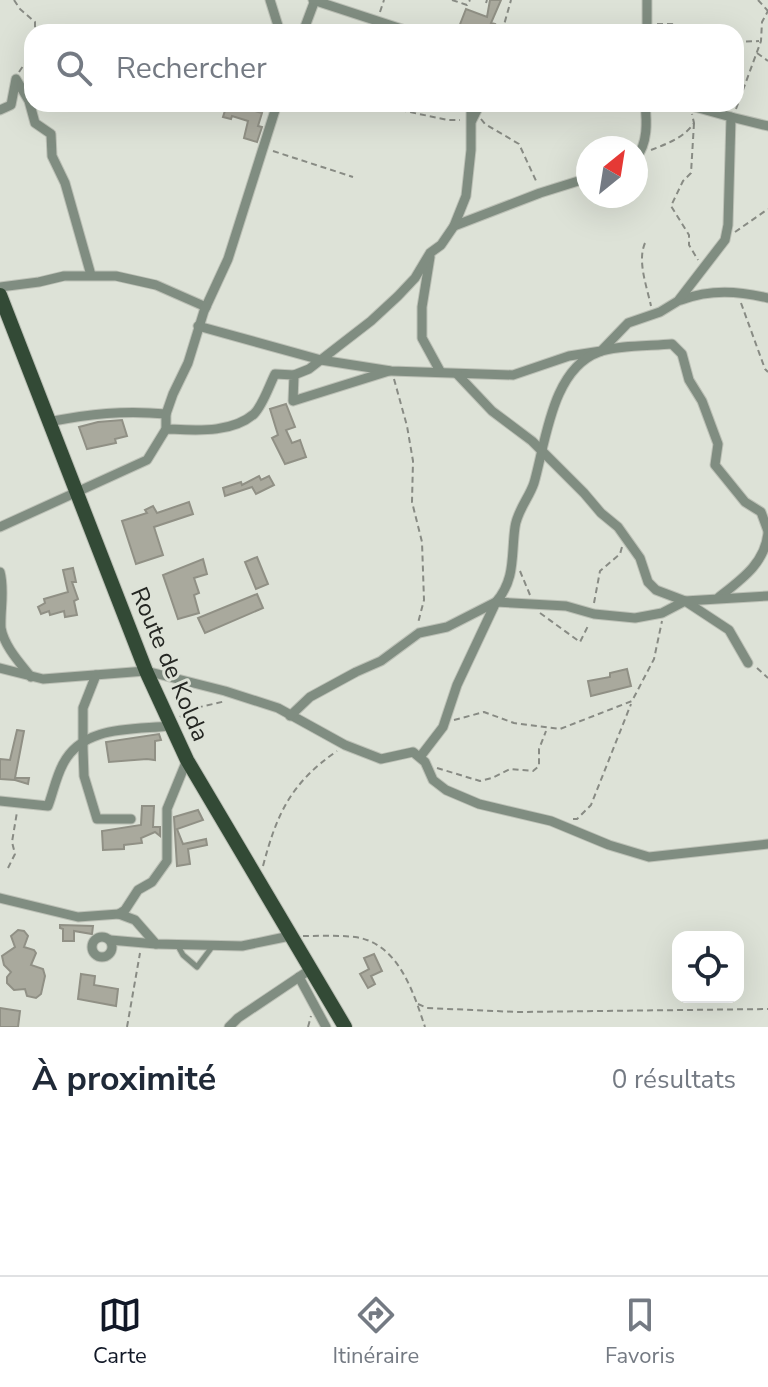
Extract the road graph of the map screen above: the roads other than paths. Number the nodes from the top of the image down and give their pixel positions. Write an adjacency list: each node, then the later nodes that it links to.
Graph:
1 (270, 0): 4 (street)
2 (314, 0): 5 (street); 6 (street)
3 (647, 0): 7 (street)
4 (278, 24)
5 (306, 24)
6 (388, 24)
7 (647, 24)
8 (24, 93): 9 (street)
9 (0, 110)
10 (32, 112): 21 (street)
11 (275, 112): 26 (street)
12 (475, 112): 19 (street)
13 (646, 112): 17 (street)
14 (714, 112): 15 (street)
15 (731, 117): 16 (street); 25 (street)
16 (768, 126)
17 (644, 136)
18 (576, 182): 19 (street)
19 (454, 226): 20 (street)
20 (430, 253): 29 (street); 31 (street)
21 (91, 275): 22 (street); 26 (street)
22 (0, 287)
23 (0, 295): 35 (main road, Route de Kolda)
24 (768, 298): 25 (street)
25 (678, 301): 28 (street)
26 (206, 307): 27 (street)
27 (198, 326): 29 (street); 34 (street)
28 (601, 351): 32 (street); 37 (street); 40 (street)
29 (321, 360): 30 (street); 33 (street)
30 (391, 371): 31 (street); 33 (street)
31 (440, 371): 32 (street)
32 (457, 374): 37 (street)
33 (294, 375): 36 (street)
34 (166, 414): 35 (street); 36 (street)
35 (48, 422): 38 (main road, Route de Kolda)
36 (166, 429): 38 (street)
37 (540, 449): 44 (street); 45 (street)
38 (77, 490): 39 (street); 48 (main road, Route de Kolda)
39 (0, 527)
40 (768, 532): 43 (street)
41 (0, 572): 50 (street)
42 (768, 596): 43 (street)
43 (718, 598): 44 (street)
44 (685, 601): 45 (street); 46 (street)
45 (496, 602): 51 (street); 54 (street)
46 (748, 663)
47 (0, 668): 50 (street)
48 (146, 671): 49 (street); 51 (street); 52 (main road, Route de Kolda)
49 (96, 675): 50 (street); 53 (street)
50 (31, 677)
51 (290, 716): 54 (street)
52 (170, 726): 53 (street); 55 (main road, Route de Kolda)
53 (85, 738): 56 (street); 57 (street)
54 (422, 759): 58 (street)
55 (187, 760): 60 (street); 61 (main road, Route de Kolda)
56 (0, 801)
57 (131, 819)
58 (768, 844)
59 (0, 898): 60 (street)
60 (119, 914): 63 (street)
61 (290, 936): 65 (street); 66 (main road, Route de Kolda)
62 (110, 940): 63 (street)
63 (156, 944): 64 (street)
64 (178, 945): 65 (street); 65 (lane)
65 (213, 946)
66 (305, 973): 67 (street); 68 (street); 69 (main road, Route de Kolda)
67 (229, 1027)
68 (326, 1027)
69 (345, 1027)

